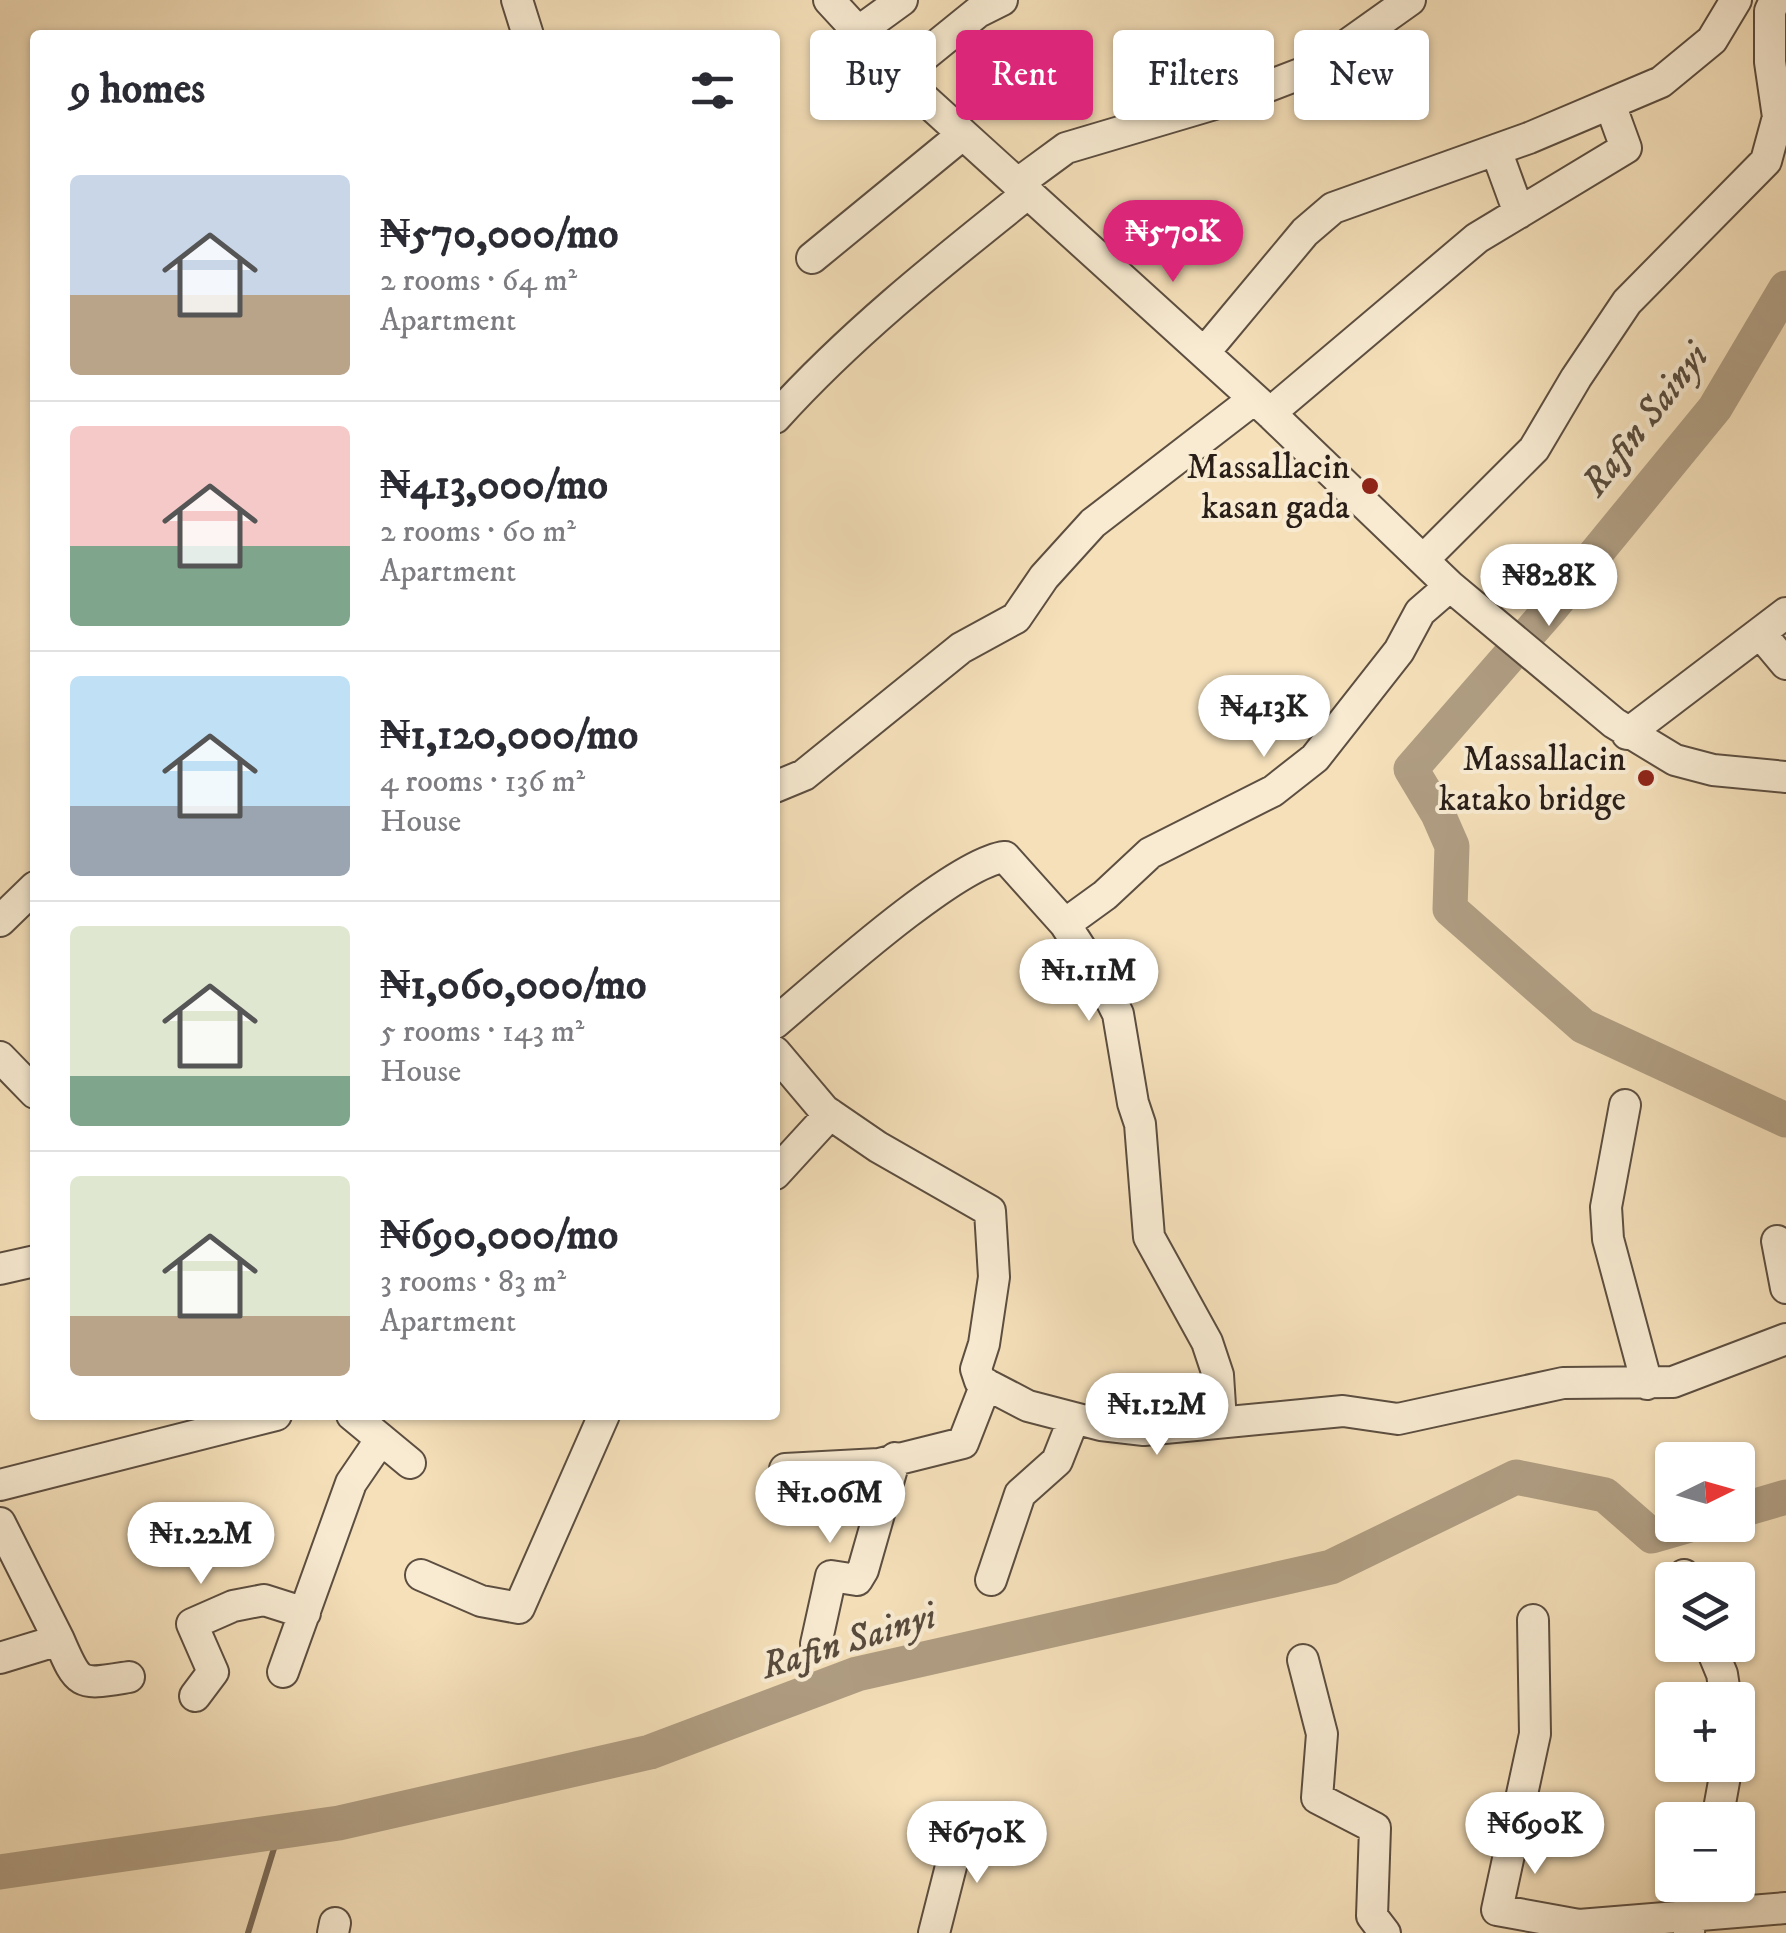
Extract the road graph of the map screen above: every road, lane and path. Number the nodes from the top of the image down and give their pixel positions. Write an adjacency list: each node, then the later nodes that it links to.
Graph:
1 (517, 0): 8 (street)
2 (829, 0): 9 (street)
3 (902, 0): 10 (street)
4 (1002, 0): 11 (street)
5 (1410, 0): 16 (street)
6 (1736, 0): 12 (street)
7 (1767, 4): 22 (street)
8 (526, 30)
9 (856, 30)
10 (861, 30)
11 (936, 46)
12 (1610, 104): 15 (street); 17 (street)
13 (936, 111): 14 (street)
14 (962, 135): 16 (street); 18 (street)
15 (1496, 150): 17 (street); 19 (street)
16 (1022, 189): 19 (street); 21 (street)
17 (1519, 213): 20 (street)
18 (812, 258)
19 (1204, 353): 20 (street)
20 (1262, 406): 22 (street); 29 (street)
21 (780, 413)
22 (1425, 558): 23 (street)
23 (1450, 586): 27 (street); 32 (street)
24 (1786, 612): 25 (street)
25 (1760, 633): 26 (street); 27 (street)
26 (1786, 664)
27 (1628, 734): 28 (street)
28 (1786, 777)
29 (780, 785)
30 (30, 893): 31 (street)
31 (0, 921)
32 (1066, 924): 33 (street); 51 (street)
33 (780, 1019)
34 (0, 1058): 36 (street)
35 (780, 1058): 38 (street)
36 (30, 1088)
37 (1625, 1106): 46 (street)
38 (830, 1114): 39 (street); 45 (street)
39 (780, 1169)
40 (1777, 1242): 43 (street)
41 (30, 1262): 42 (street)
42 (0, 1269)
43 (1786, 1288)
44 (1786, 1339): 46 (street)
45 (986, 1384): 47 (street); 53 (street)
46 (1647, 1384): 51 (street)
47 (1074, 1418): 51 (street); 59 (street)
48 (256, 1420): 56 (street)
49 (358, 1420): 52 (street)
50 (602, 1420): 58 (street)
51 (1221, 1420)
52 (381, 1438): 54 (street); 60 (street)
53 (895, 1458): 55 (street); 63 (street)
54 (410, 1463)
55 (785, 1469)
56 (0, 1485)
57 (0, 1523): 62 (street)
58 (421, 1575)
59 (991, 1580)
60 (305, 1613): 66 (street); 68 (street)
61 (1533, 1620): 71 (street)
62 (59, 1640): 64 (street); 67 (street)
63 (816, 1644)
64 (0, 1658)
65 (1303, 1660): 73 (street)
66 (283, 1672)
67 (129, 1676)
68 (196, 1696)
69 (962, 1823): 72 (street)
70 (1786, 1908): 71 (street)
71 (1690, 1926)
72 (934, 1933)
73 (1385, 1933)

